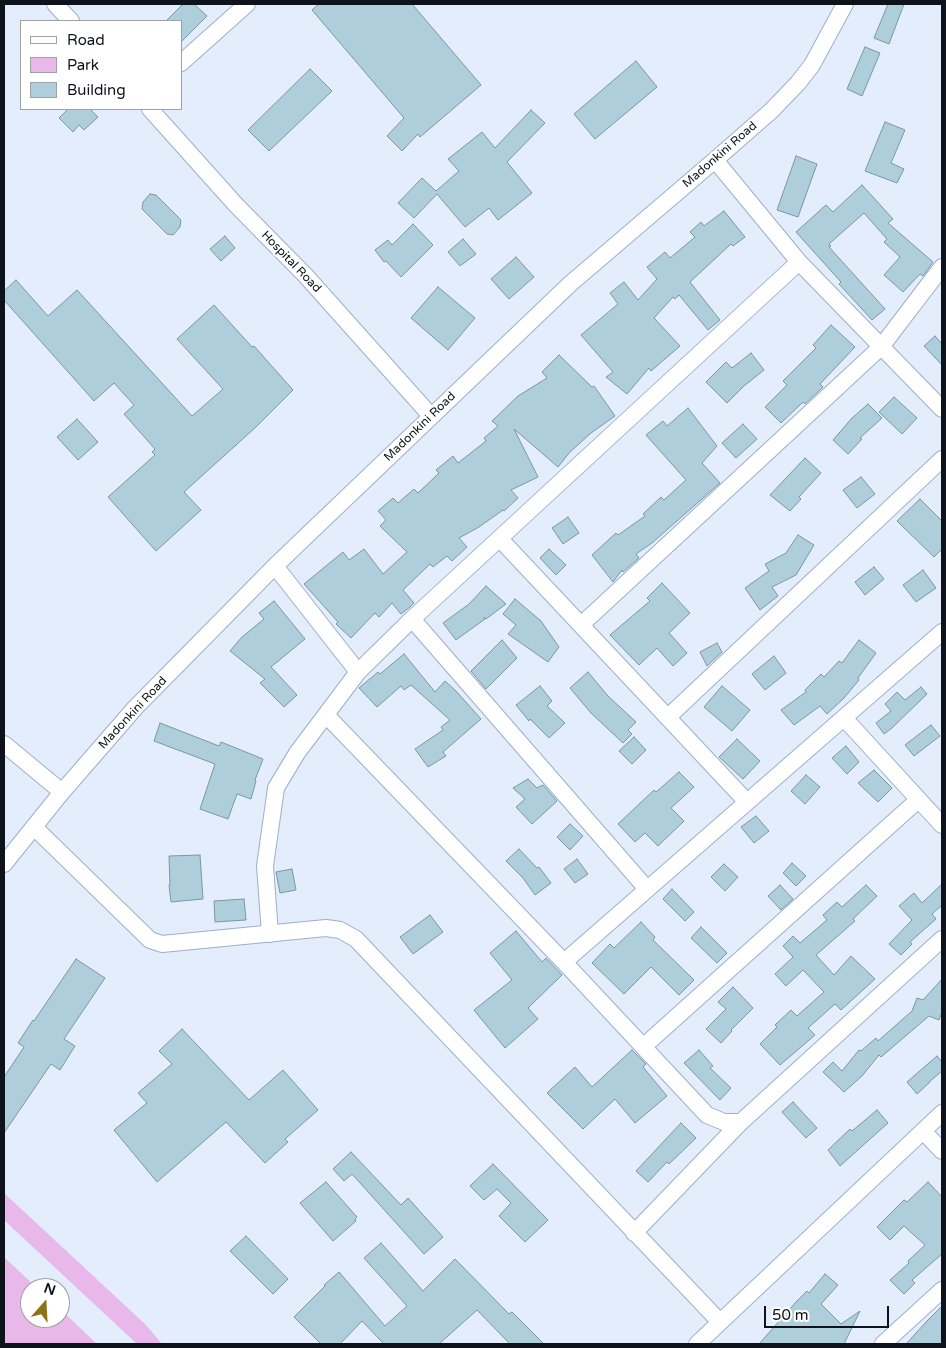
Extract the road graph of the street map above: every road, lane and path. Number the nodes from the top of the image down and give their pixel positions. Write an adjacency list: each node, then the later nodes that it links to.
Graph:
1 (55, 4): 4 (street)
2 (248, 4): 5 (street)
3 (845, 4): 7 (street, Madonkini Road)
4 (70, 20)
5 (182, 62)
6 (151, 110): 12 (street, Hospital Road)
7 (715, 160): 8 (street); 12 (street, Madonkini Road)
8 (799, 262): 10 (street); 14 (street)
9 (942, 267): 10 (street)
10 (881, 347): 11 (street); 17 (street)
11 (942, 409)
12 (431, 416): 15 (street, Madonkini Road)
13 (942, 459): 21 (street)
14 (500, 539): 16 (street); 17 (street)
15 (275, 566): 19 (street); 24 (street, Madonkini Road)
16 (412, 619): 19 (street); 30 (street)
17 (581, 625): 21 (street)
18 (941, 636): 22 (street)
19 (358, 672): 20 (street)
20 (326, 715): 31 (street); 33 (street)
21 (668, 717): 26 (street)
22 (844, 718): 25 (street); 26 (street)
23 (4, 744): 24 (street)
24 (62, 792): 28 (street, Madonkini Road)
25 (918, 800): 27 (street); 34 (street)
26 (747, 802): 30 (street)
27 (942, 825)
28 (34, 827): 29 (street, Madonkini Road); 31 (street)
29 (4, 864)
30 (647, 889): 33 (street)
31 (270, 934): 39 (street)
32 (942, 939): 36 (street)
33 (564, 962): 34 (street)
34 (644, 1046): 36 (street)
35 (942, 1113): 37 (street)
36 (741, 1122): 39 (street)
37 (923, 1131): 38 (street); 41 (street)
38 (942, 1151)
39 (634, 1233): 41 (street)
40 (942, 1290): 43 (street)
41 (720, 1322): 42 (street)
42 (697, 1344)
43 (883, 1344)

